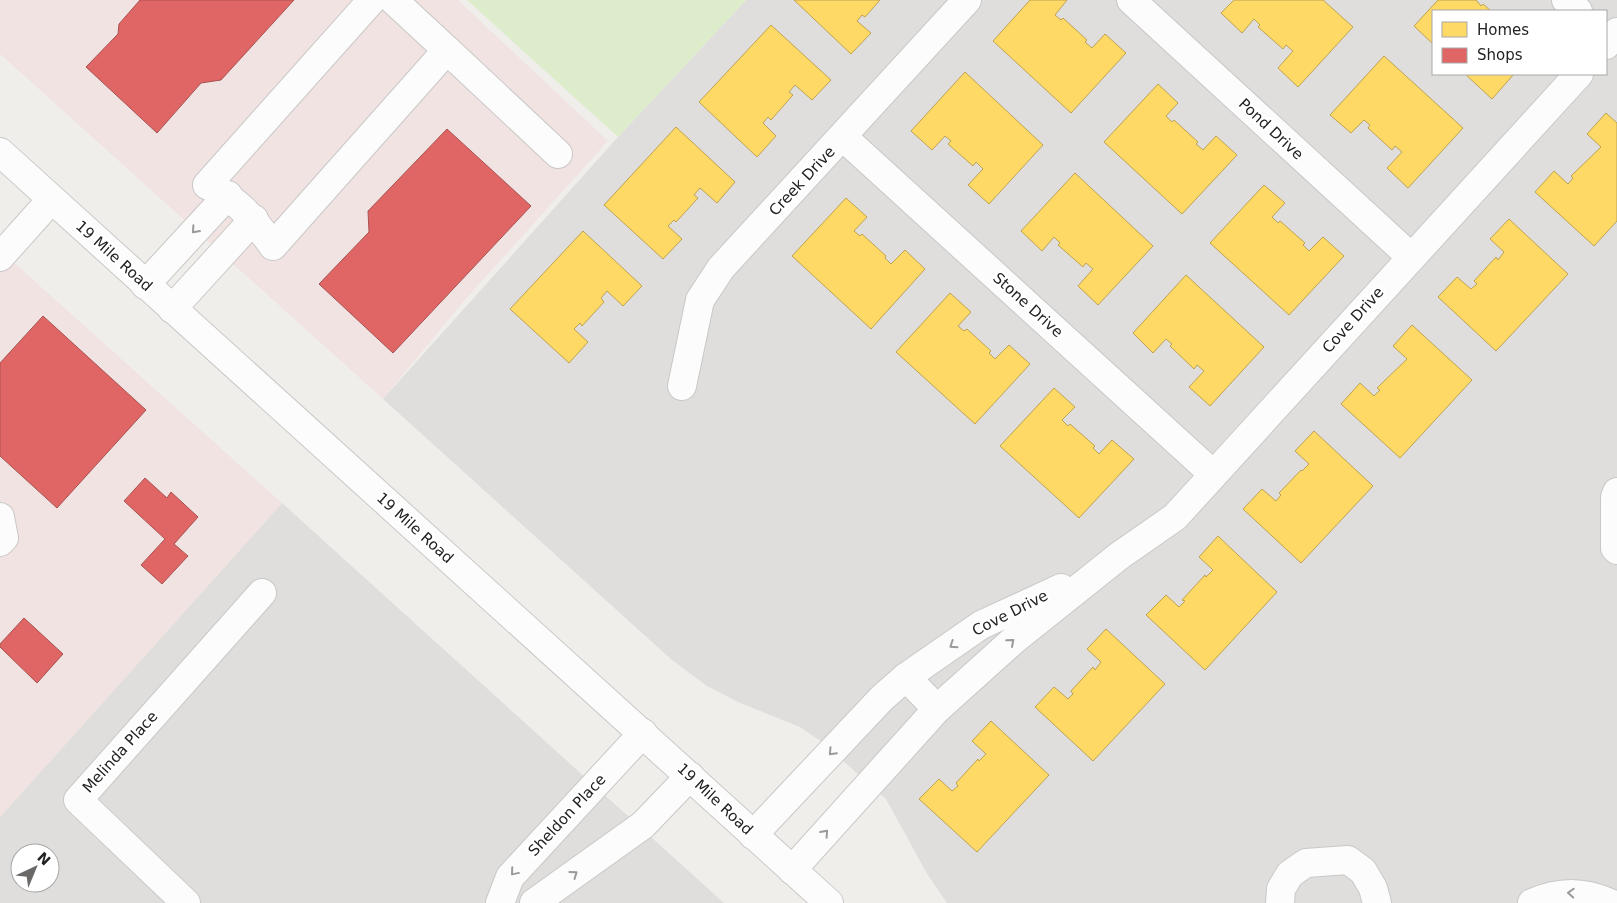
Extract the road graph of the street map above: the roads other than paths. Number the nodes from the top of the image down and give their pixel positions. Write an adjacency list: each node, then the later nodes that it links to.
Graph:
1 (372, 0): 12 (street)
2 (393, 0): 7 (street)
3 (967, 0): 9 (street, Creek Drive)
4 (1131, 0): 16 (street, Pond Drive)
5 (1566, 0): 6 (street)
6 (1577, 10)
7 (447, 50): 11 (street); 14 (street)
8 (1578, 75): 16 (street, Cove Drive)
9 (843, 137): 19 (street, Creek Drive); 20 (street, Stone Drive)
10 (0, 152): 13 (street, 19 Mile Road)
11 (558, 154)
12 (228, 194): 14 (street); 17 (street, one-way to 17)
13 (51, 200): 15 (street); 17 (street, 19 Mile Road)
14 (254, 219): 18 (street)
15 (0, 257)
16 (1410, 257): 20 (street, Cove Drive)
17 (146, 285): 18 (street, 19 Mile Road)
18 (172, 309): 29 (street, 19 Mile Road)
19 (682, 386)
20 (1212, 474): 25 (street, Cove Drive)
21 (1617, 492): 24 (street)
22 (0, 517): 23 (street)
23 (0, 542)
24 (1617, 550)
25 (1119, 556): 27 (street, Cove Drive, one-way to 27); 28 (street, Cove Drive, one-way to 25)
26 (262, 593): 33 (street, Melinda Place)
27 (906, 677): 28 (street); 31 (street, Cove Drive, one-way to 31)
28 (937, 709): 32 (street, Cove Drive, one-way to 28)
29 (643, 734): 30 (street, 19 Mile Road); 34 (street, Sheldon Place, one-way to 34)
30 (690, 776): 31 (street, 19 Mile Road); 35 (street, one-way to 30)
31 (753, 835): 32 (street, 19 Mile Road)
32 (792, 870): 36 (street, 19 Mile Road)
33 (186, 903)
34 (500, 903)
35 (534, 903)
36 (829, 903)
37 (1280, 903): 38 (street)
38 (1377, 903)
39 (1532, 903): 40 (street, one-way to 39)
40 (1610, 903)

